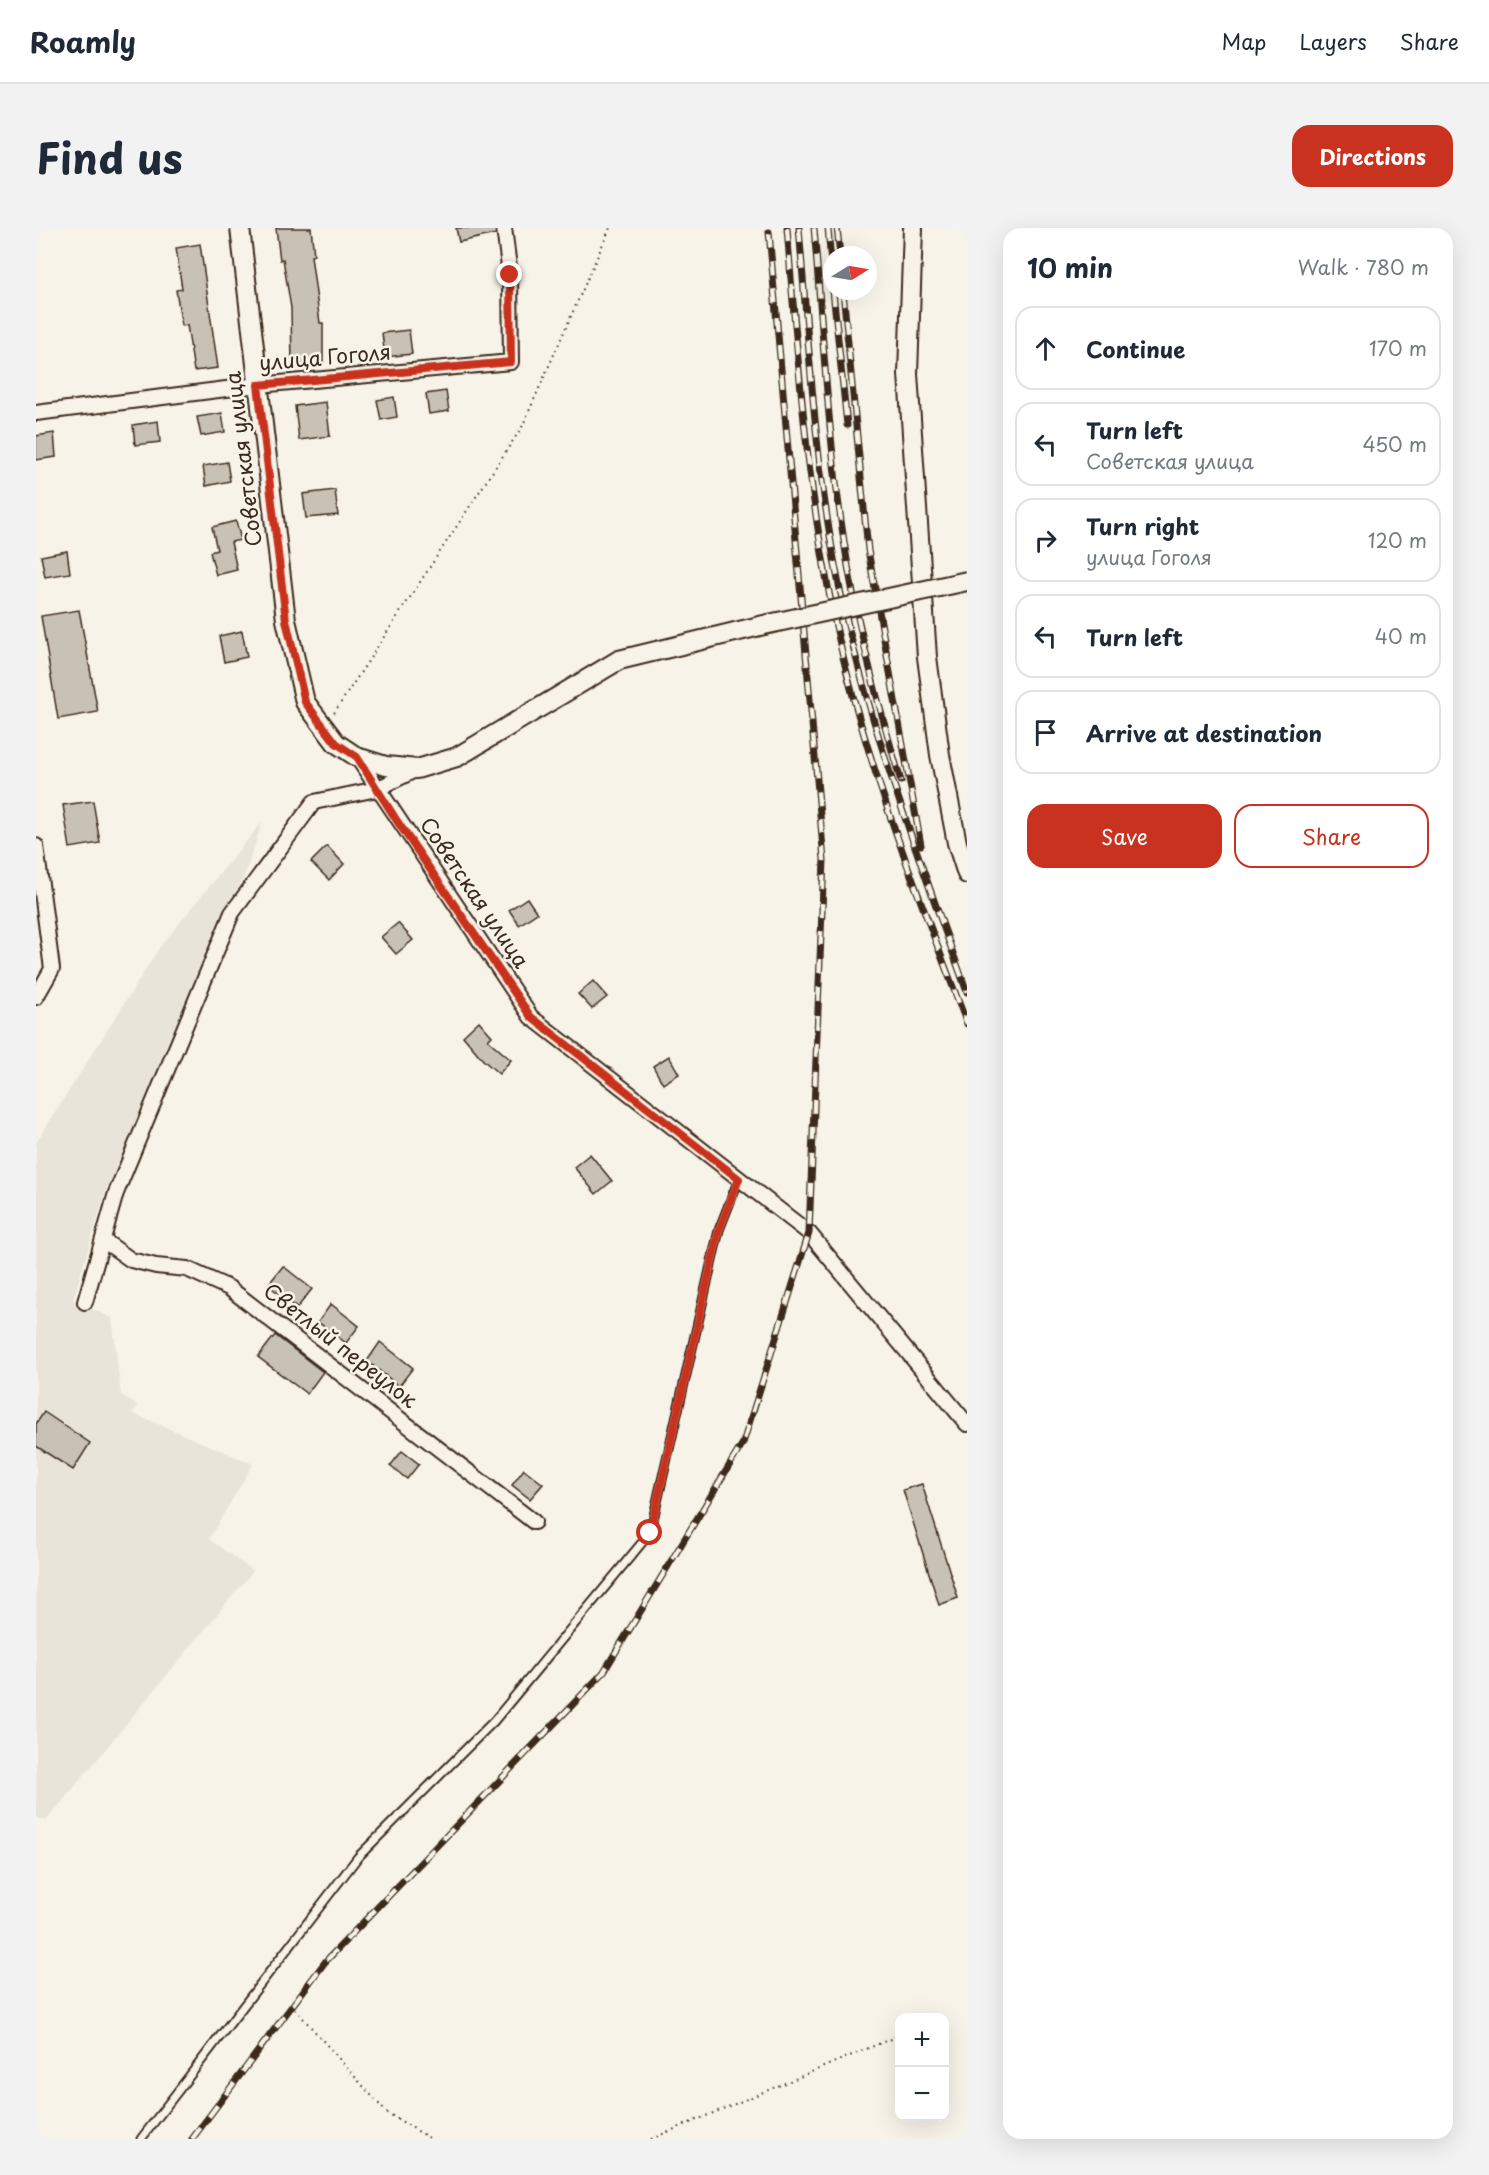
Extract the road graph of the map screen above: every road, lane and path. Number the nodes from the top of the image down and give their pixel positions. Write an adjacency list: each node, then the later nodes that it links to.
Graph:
1 (240, 228): 5 (street, Советская улица)
2 (504, 228): 5 (street, улица Гоголя)
3 (610, 228): 8 (path)
4 (913, 228): 13 (street)
5 (258, 385): 6 (street, улица Гоголя); 8 (street, Советская улица)
6 (36, 413)
7 (967, 581): 10 (street, bridge)
8 (324, 728): 9 (street, Советская улица)
9 (357, 757): 10 (street); 11 (street, Советская улица)
10 (417, 769): 11 (street)
11 (377, 789): 15 (street, Советская улица); 16 (street)
12 (36, 846): 14 (street)
13 (967, 874)
14 (36, 997)
15 (739, 1179): 18 (street, Советская улица); 22 (lane)
16 (103, 1240): 17 (street); 19 (street, Светлый переулок)
17 (85, 1302)
18 (967, 1424)
19 (534, 1522)
20 (296, 2009): 23 (path)
21 (895, 2037): 24 (path)
22 (141, 2139)
23 (431, 2139)
24 (651, 2139)

